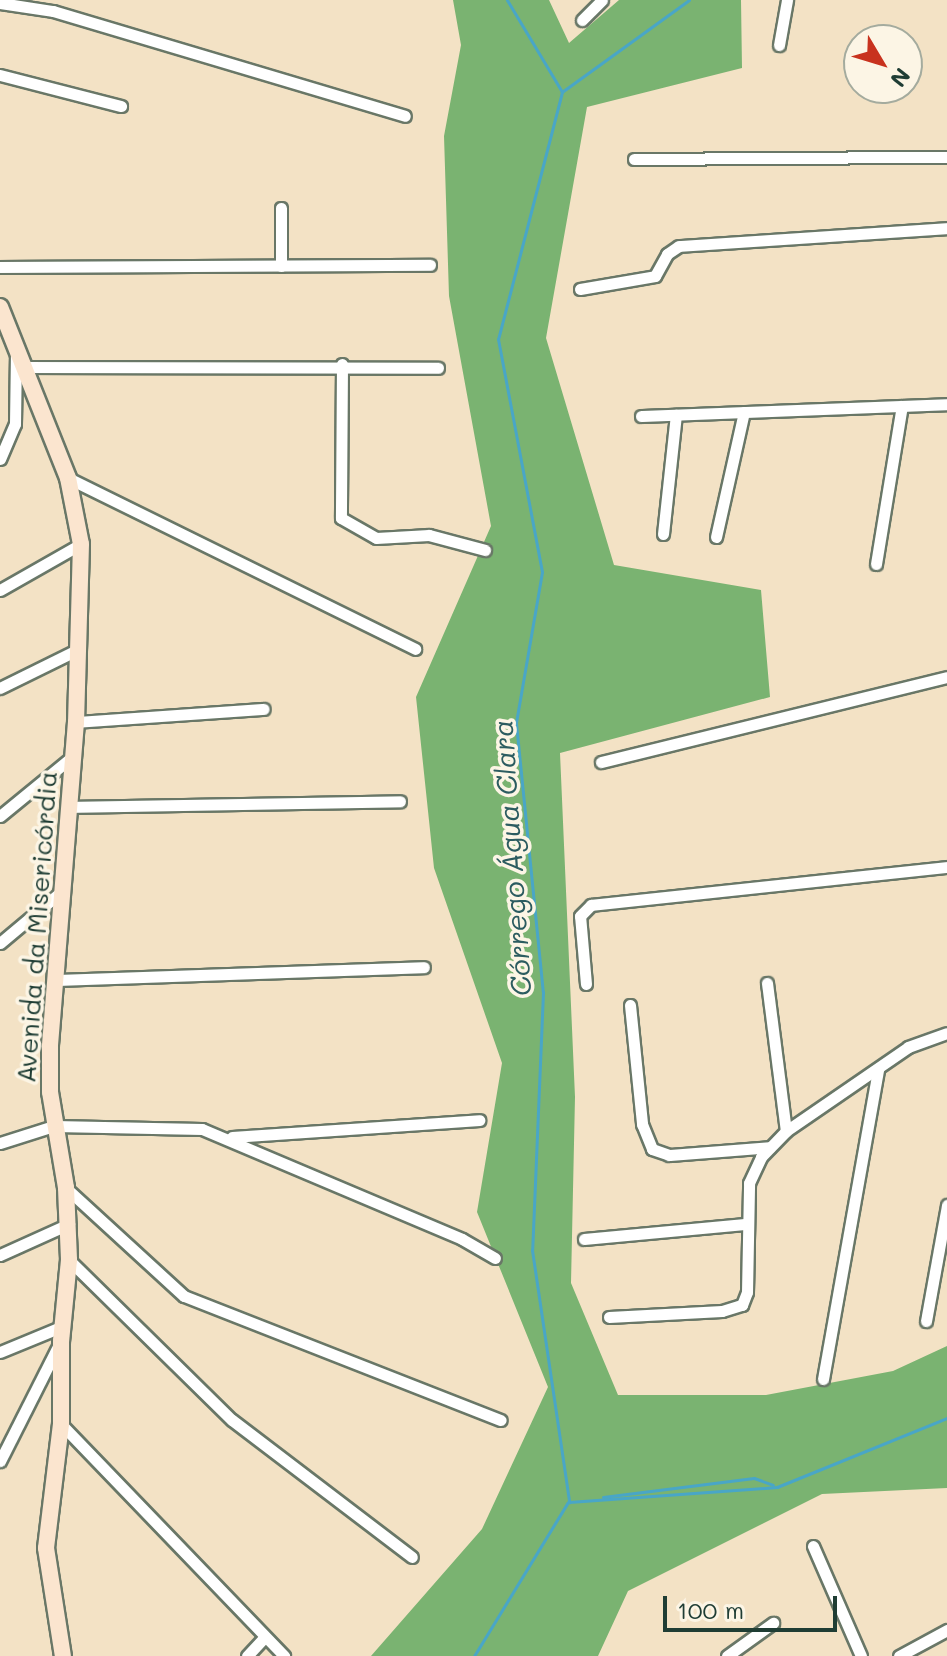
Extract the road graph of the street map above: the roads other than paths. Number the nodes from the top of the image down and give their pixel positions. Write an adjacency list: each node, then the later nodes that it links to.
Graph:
1 (602, 0): 4 (street)
2 (787, 0): 5 (street)
3 (0, 3): 8 (street)
4 (582, 20)
5 (779, 45)
6 (0, 75): 7 (street)
7 (121, 106)
8 (405, 116)
9 (947, 157): 10 (street)
10 (634, 159)
11 (281, 208): 14 (street)
12 (947, 228): 16 (street)
13 (430, 265): 14 (street)
14 (281, 266): 15 (street)
15 (0, 267)
16 (580, 289)
17 (0, 307): 18 (street, Avenida da Misericórdia)
18 (17, 344): 20 (street, Avenida da Misericórdia); 27 (street)
19 (342, 364): 20 (street); 21 (street); 32 (street)
20 (25, 367): 28 (street, Avenida da Misericórdia)
21 (438, 368)
22 (947, 404): 23 (street)
23 (902, 406): 24 (street); 33 (street)
24 (744, 412): 25 (street); 30 (street)
25 (676, 415): 26 (street); 29 (street)
26 (641, 416)
27 (0, 459)
28 (68, 478): 31 (street, Avenida da Misericórdia); 35 (street)
29 (663, 534)
30 (716, 537)
31 (81, 544): 34 (street); 36 (street, Avenida da Misericórdia)
32 (485, 550)
33 (876, 564)
34 (0, 590)
35 (415, 649)
36 (77, 650): 38 (street); 40 (street, Avenida da Misericórdia)
37 (947, 677): 42 (street)
38 (0, 688)
39 (264, 709): 40 (street)
40 (76, 722): 41 (street, Avenida da Misericórdia)
41 (72, 757): 44 (street, Avenida da Misericórdia); 45 (street)
42 (601, 762)
43 (400, 801): 44 (street)
44 (70, 807): 47 (street, Avenida da Misericórdia)
45 (0, 816)
46 (947, 867): 52 (street)
47 (62, 891): 48 (street); 50 (street, Avenida da Misericórdia)
48 (0, 943)
49 (424, 967): 50 (street)
50 (55, 980): 57 (street, Avenida da Misericórdia)
51 (767, 983): 58 (street)
52 (586, 984)
53 (630, 1005): 61 (street)
54 (947, 1033): 55 (street)
55 (878, 1069): 58 (street); 74 (street)
56 (479, 1120): 59 (street)
57 (54, 1126): 59 (street); 60 (street); 62 (street, Avenida da Misericórdia)
58 (786, 1131): 61 (street)
59 (232, 1137): 68 (street)
60 (0, 1143)
61 (770, 1147): 65 (street)
62 (66, 1188): 64 (street, Avenida da Misericórdia); 75 (street)
63 (947, 1205): 71 (street)
64 (69, 1224): 67 (street); 69 (street, Avenida da Misericórdia)
65 (747, 1224): 66 (street); 70 (street)
66 (584, 1239)
67 (0, 1255)
68 (495, 1258)
69 (69, 1260): 72 (street, Avenida da Misericórdia); 79 (street)
70 (609, 1317)
71 (926, 1321)
72 (61, 1334): 73 (street); 76 (street, Avenida da Misericórdia); 77 (street)
73 (0, 1352)
74 (823, 1379)
75 (501, 1420)
76 (61, 1424): 82 (street); 83 (street, Avenida da Misericórdia)
77 (0, 1461)
78 (813, 1546): 87 (street)
79 (412, 1557)
80 (773, 1623): 86 (street)
81 (947, 1630): 88 (street)
82 (265, 1637): 84 (street); 85 (street)
83 (63, 1656)
84 (247, 1656)
85 (284, 1656)
86 (727, 1656)
87 (861, 1656)
88 (899, 1656)

